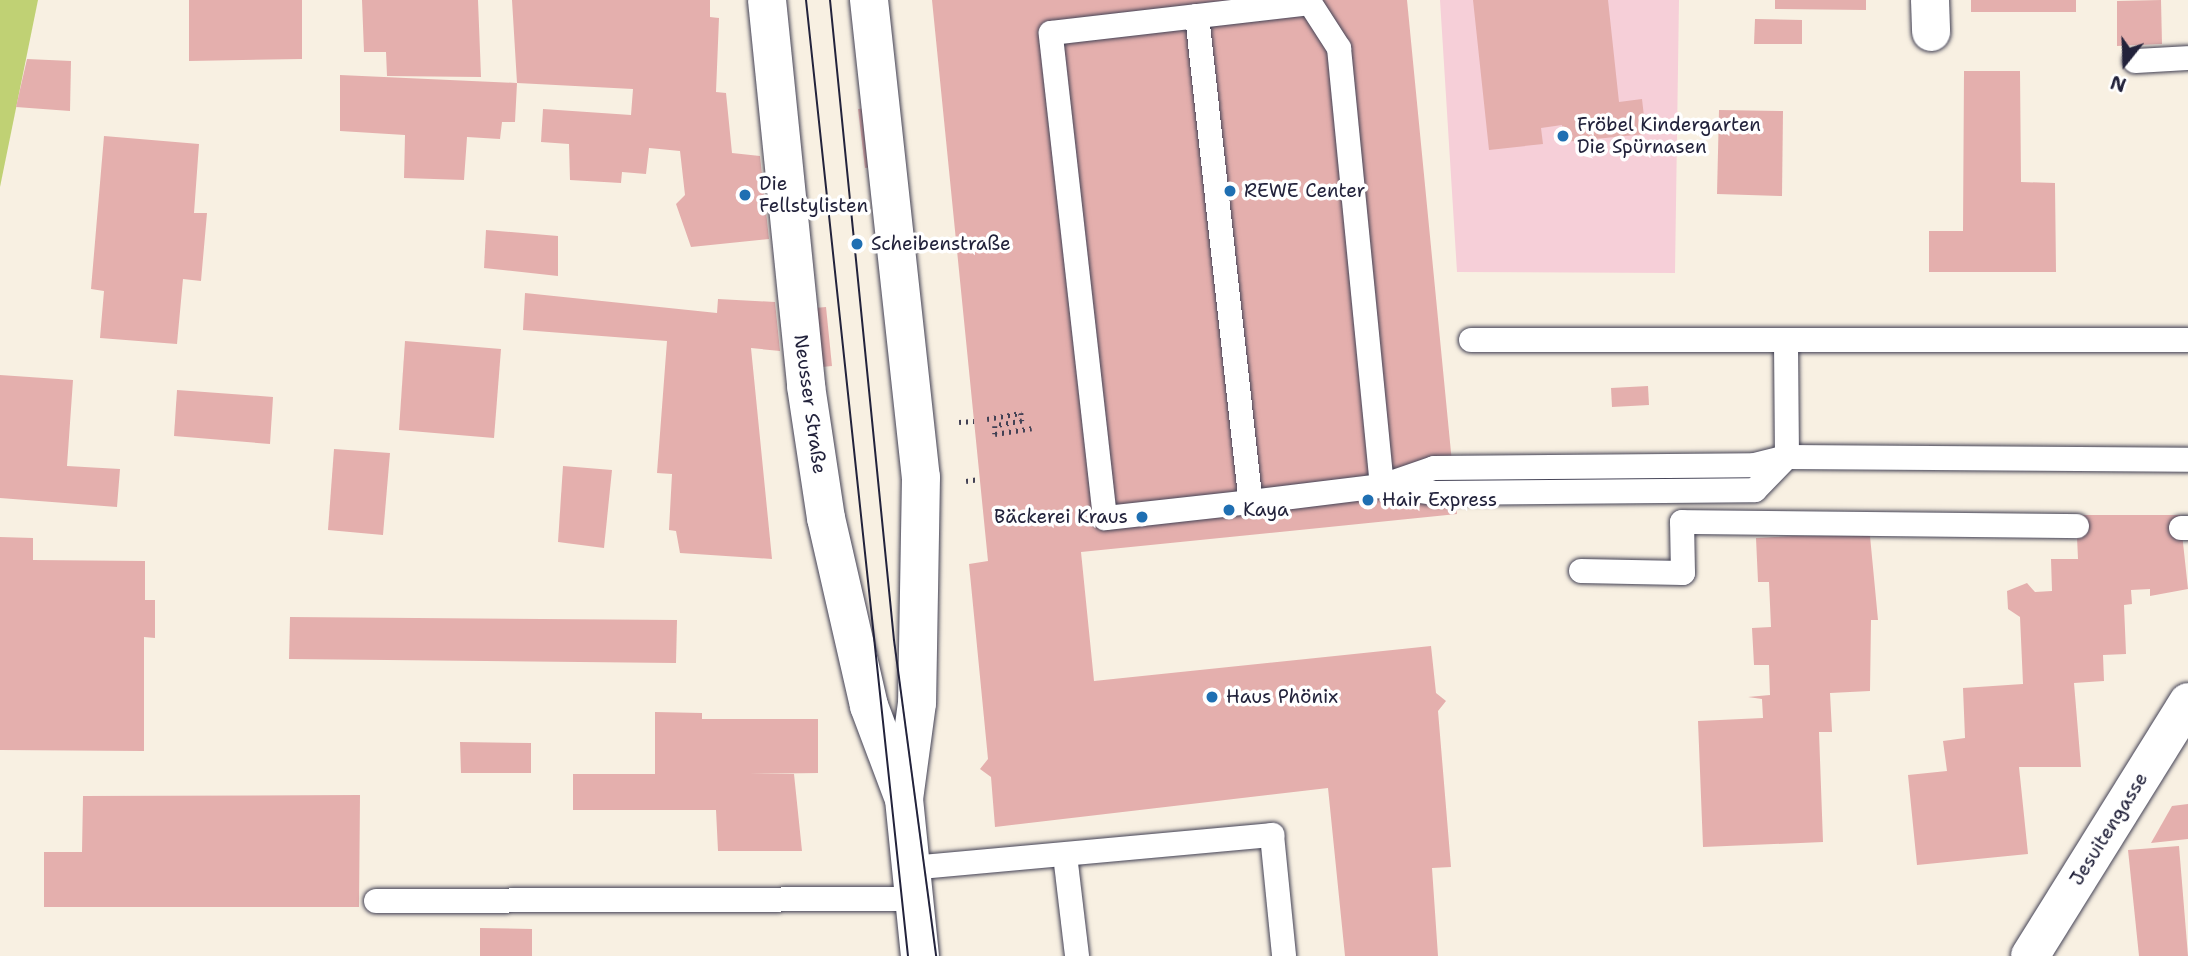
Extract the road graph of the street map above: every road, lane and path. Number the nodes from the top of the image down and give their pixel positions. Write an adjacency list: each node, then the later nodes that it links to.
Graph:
1 (767, 0): 18 (main road, Neusser Straße)
2 (869, 0): 18 (main road, Neusser Straße)
3 (1197, 16): 13 (lane); 14 (lane); 14 (lane)
4 (2188, 58): 5 (lane)
5 (2135, 61)
6 (1471, 340): 7 (lane)
7 (1786, 340): 8 (lane); 11 (lane)
8 (2188, 340)
9 (987, 419): 10 (path)
10 (1032, 428)
11 (1787, 457): 12 (lane); 13 (lane)
12 (2188, 460)
13 (1382, 486): 14 (lane)
14 (1251, 502)
15 (2077, 526): 16 (lane)
16 (1581, 571)
17 (2188, 702): 25 (main road, Jesuitengasse)
18 (904, 799): 20 (main road, Neusser Straße)
19 (1065, 855): 20 (lane); 23 (lane); 24 (lane)
20 (912, 884): 21 (lane); 22 (main road, Neusser Straße)
21 (376, 901)
22 (920, 956)
23 (1077, 956)
24 (1284, 956)
25 (2031, 956)

